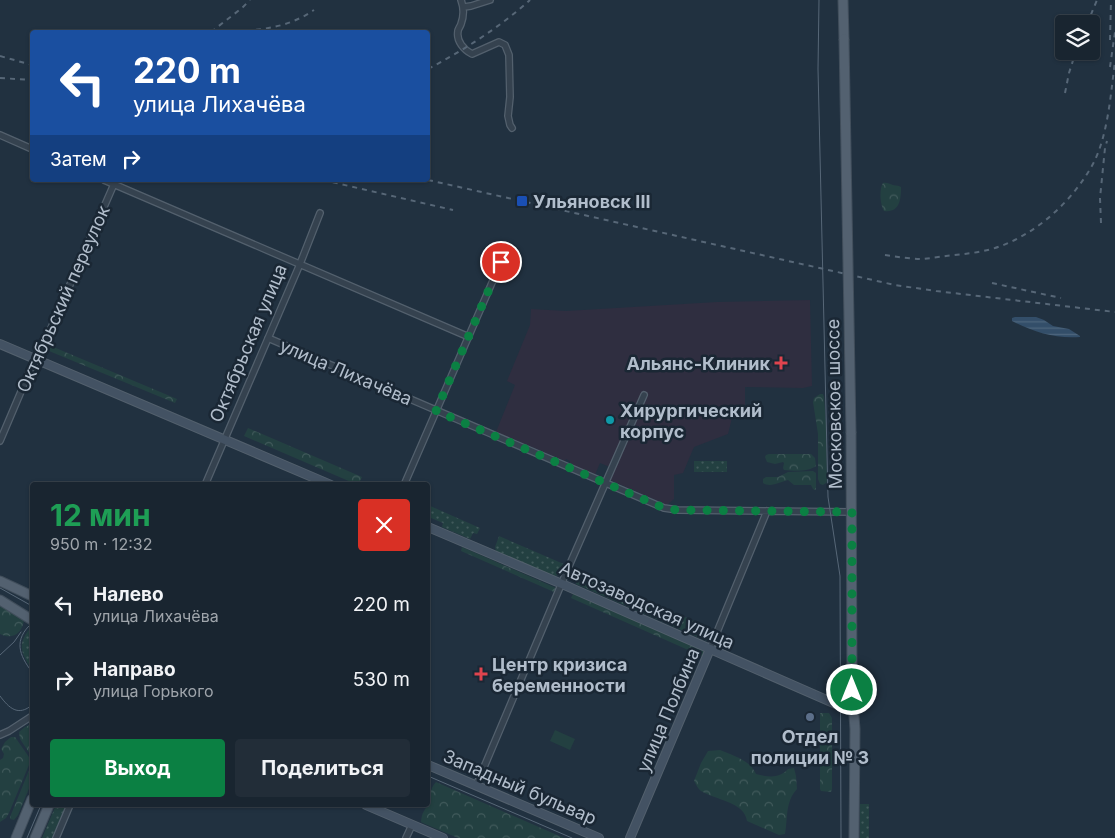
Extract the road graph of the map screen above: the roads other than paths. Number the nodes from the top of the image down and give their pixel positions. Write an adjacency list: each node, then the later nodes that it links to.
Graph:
1 (461, 0): 4 (street)
2 (490, 0): 4 (street)
3 (843, 0): 26 (main road, Московское шоссе, bridge)
4 (464, 7): 5 (street)
5 (512, 128)
6 (0, 136): 7 (street)
7 (30, 148)
8 (109, 182): 9 (street)
9 (114, 184): 12 (street); 16 (street, Октябрьский переулок)
10 (320, 213): 12 (street, Октябрьская улица)
11 (501, 262): 13 (street)
12 (300, 264): 13 (street); 14 (street, Октябрьская улица)
13 (469, 337): 18 (street)
14 (268, 338): 18 (street, улица Лихачёва); 19 (street, Октябрьская улица)
15 (0, 344): 16 (street)
16 (38, 360): 19 (street); 20 (street, Октябрьский переулок)
17 (644, 394): 24 (street)
18 (436, 411): 23 (street); 24 (street, улица Лихачёва)
19 (224, 440): 21 (street, Октябрьская улица); 22 (street)
20 (0, 441)
21 (206, 482)
22 (323, 482)
23 (405, 482)
24 (606, 483): 25 (street, улица Лихачёва); 29 (street)
25 (768, 511): 26 (street, улица Лихачёва); 33 (street, улица Полбина)
26 (852, 512): 34 (main road, Московское шоссе)
27 (430, 528): 29 (street, Автозаводская улица)
28 (0, 581): 30 (main road)
29 (562, 584): 33 (street, Автозаводская улица); 38 (street)
30 (30, 595)
31 (0, 600): 32 (main road)
32 (30, 619)
33 (710, 649): 34 (street, Автозаводская улица); 50 (street, улица Полбина)
34 (854, 712): 51 (main road, Московское шоссе)
35 (30, 717): 36 (street)
36 (0, 734)
37 (430, 766): 38 (street, Западный бульвар)
38 (476, 786): 49 (street, Западный бульвар)
39 (30, 804): 44 (main road)
40 (48, 807): 45 (main road)
41 (69, 807): 46 (street)
42 (371, 807): 43 (street)
43 (412, 824): 47 (street); 48 (street)
44 (16, 838)
45 (35, 838)
46 (56, 838)
47 (406, 838)
48 (443, 838)
49 (599, 838)
50 (630, 838)
51 (854, 838)

